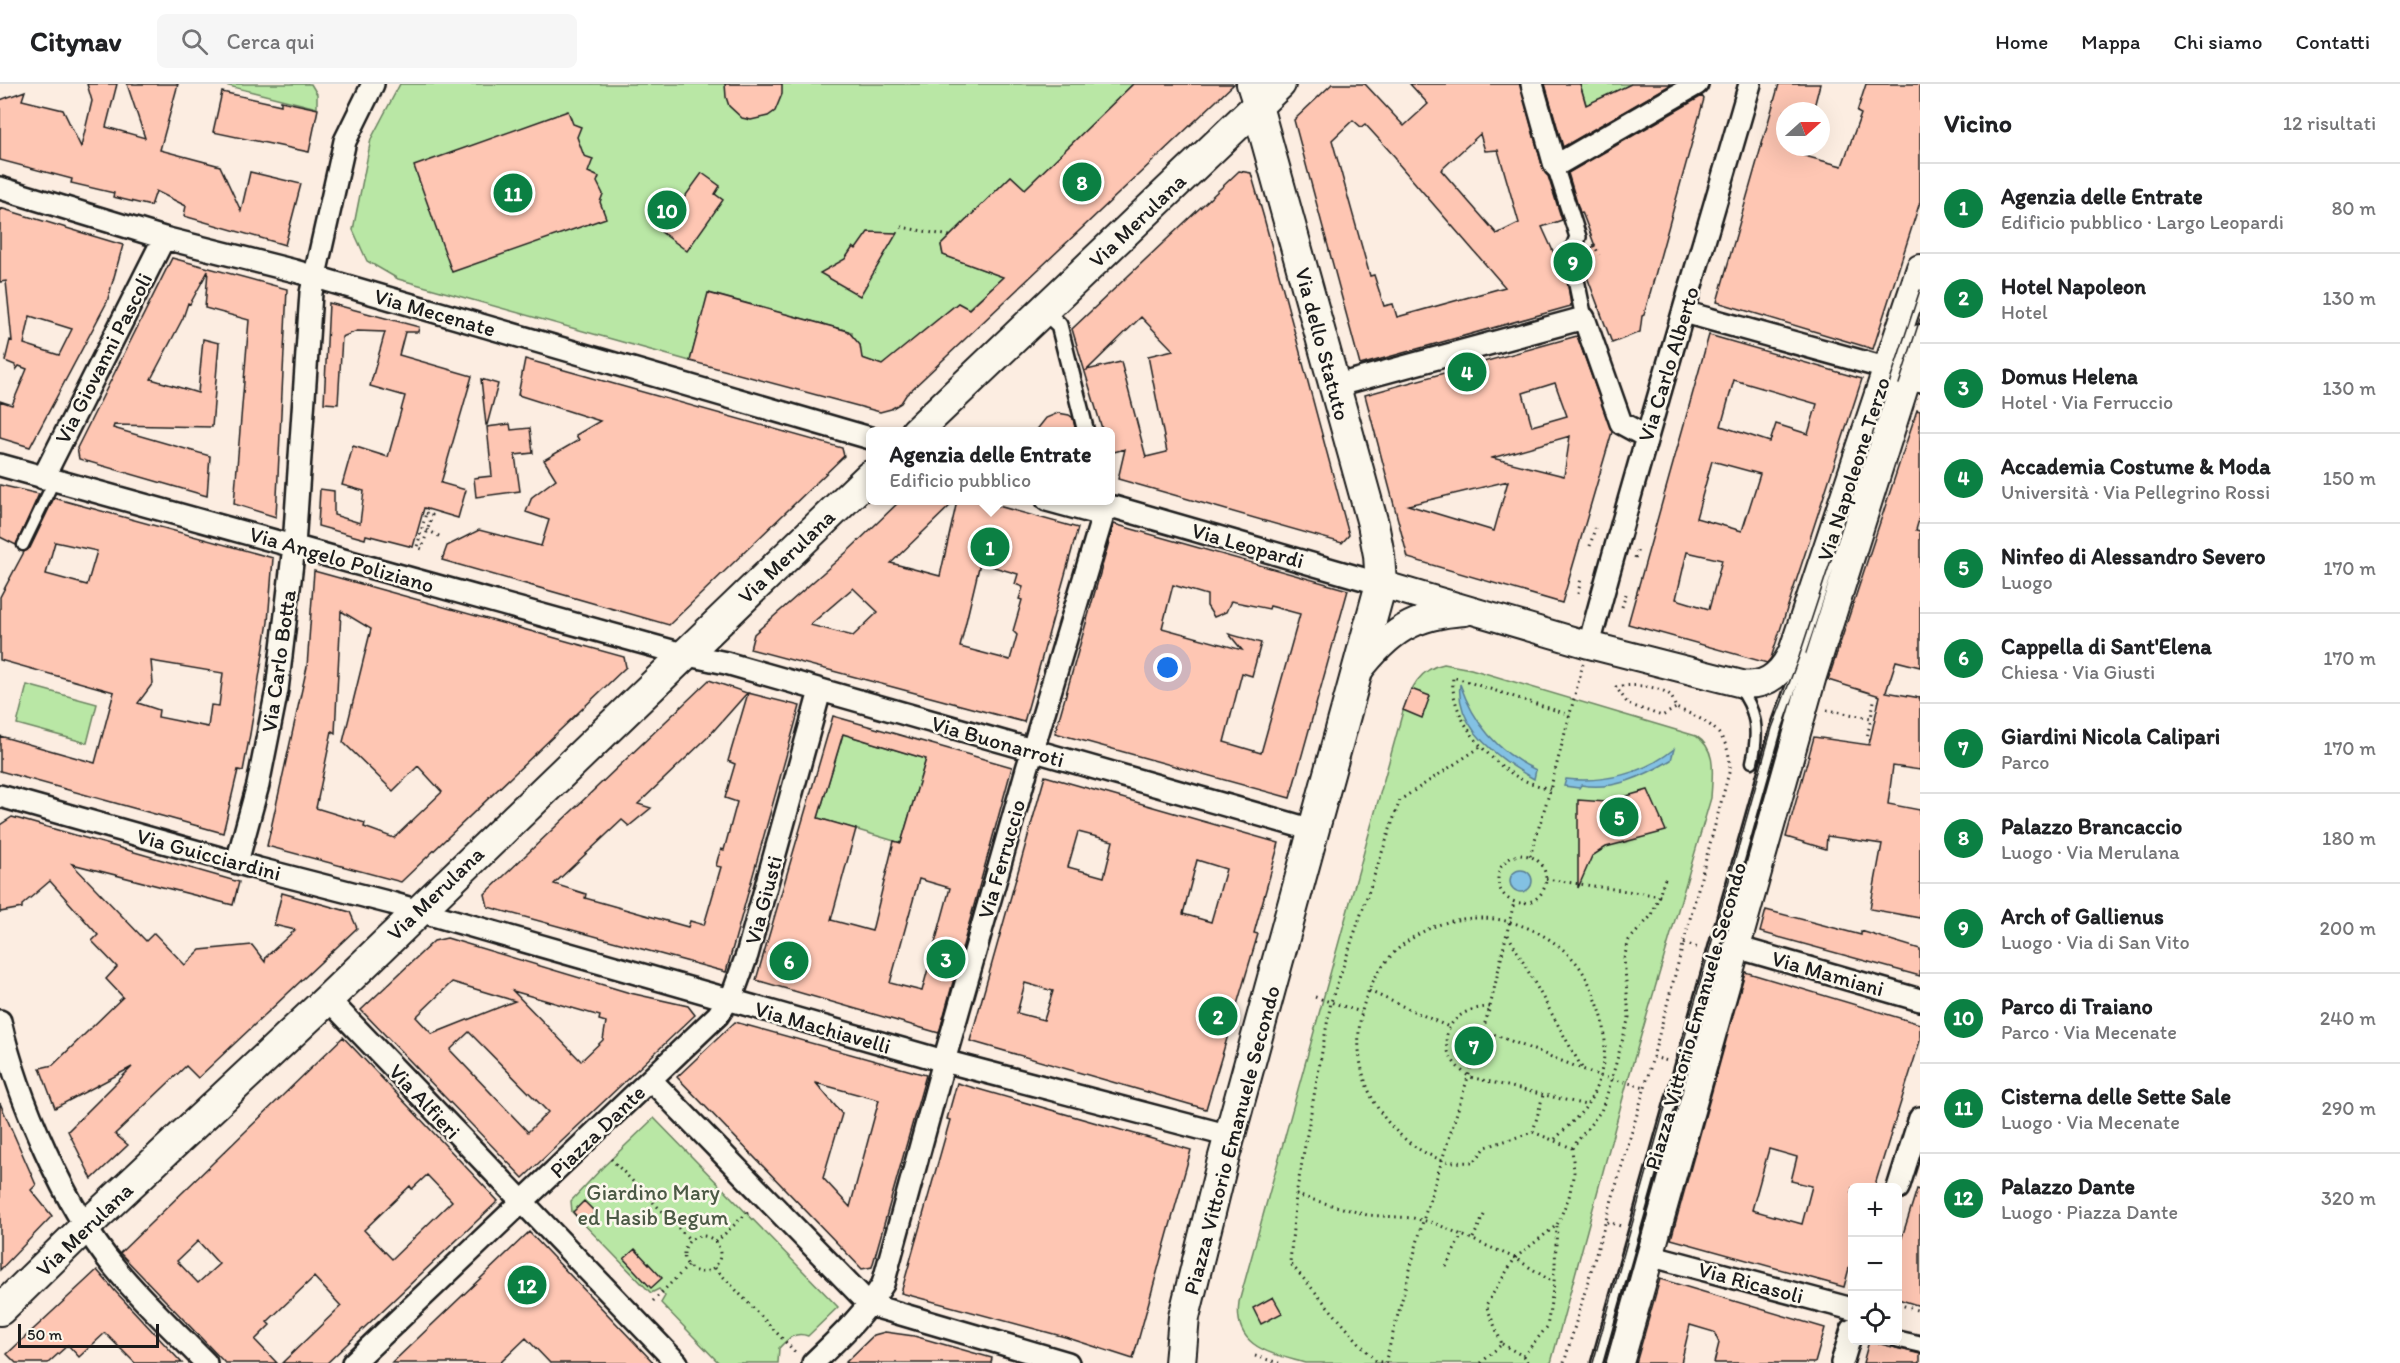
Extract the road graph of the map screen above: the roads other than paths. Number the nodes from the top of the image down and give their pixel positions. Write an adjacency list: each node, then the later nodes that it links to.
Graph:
1 (373, 84): 11 (street, Via Carlo Botta)
2 (1280, 84): 6 (main road, Via Merulana)
3 (1532, 84): 7 (street)
4 (1697, 84): 7 (street)
5 (1750, 84): 14 (street, Via Carlo Alberto)
6 (1254, 95): 13 (main road, Via Merulana); 18 (main road, Via dello Statuto)
7 (1555, 166): 15 (street)
8 (0, 188): 9 (street, Via Mecenate)
9 (164, 238): 11 (street, Via Mecenate); 24 (street, Via Giovanni Pascoli)
10 (1920, 268): 17 (street, Via Napoleone Terzo)
11 (315, 277): 22 (street, Via Mecenate); 29 (street, Via Carlo Botta)
12 (1920, 301): 17 (lane, Via Napoleone Terzo)
13 (1043, 310): 19 (main road, Via Merulana); 20 (street)
14 (1684, 312): 17 (street); 21 (street, Via Carlo Alberto)
15 (1584, 318): 18 (street); 21 (street)
16 (1920, 340): 17 (main road, Via Napoleone Terzo)
17 (1903, 373): 34 (street, Via Napoleone Terzo)
18 (1334, 386): 30 (main road, Via dello Statuto)
19 (921, 427)
20 (1085, 427)
21 (1646, 436): 32 (street, Via Carlo Alberto)
22 (866, 437)
23 (0, 465): 24 (street, Via Angelo Poliziano)
24 (49, 480): 28 (lane); 29 (street, Via Angelo Poliziano)
25 (866, 480): 33 (main road, Via Merulana)
26 (1081, 505): 27 (street, Via Leopardi)
27 (1107, 508): 30 (street, Via Leopardi); 38 (street, Via Ferruccio)
28 (23, 546)
29 (294, 546): 33 (street, Via Angelo Poliziano); 42 (street, Via Carlo Botta)
30 (1381, 584): 31 (street, Piazza Vittorio Emanuele Secondo); 35 (main road, Piazza Vittorio Emanuele Secondo)
31 (1471, 611): 32 (street, Piazza Vittorio Emanuele Secondo); 35 (street, Piazza Vittorio Emanuele Secondo)
32 (1589, 645): 36 (street, Piazza Vittorio Emanuele Secondo)
33 (683, 654): 37 (street, Via Buonarroti); 43 (main road, Via Merulana)
34 (1797, 671): 36 (street, Piazza Vittorio Emanuele Secondo); 44 (street, Piazza Vittorio Emanuele Secondo); 69 (lane, Piazza Vittorio Emanuele Secondo)
35 (1356, 675): 41 (main road, Piazza Vittorio Emanuele Secondo)
36 (1736, 683): 39 (lane)
37 (820, 691): 38 (street, Via Buonarroti); 46 (street, Via Giusti)
38 (1032, 750): 41 (street, Via Buonarroti); 49 (street, Via Ferruccio)
39 (1752, 762)
40 (0, 796): 42 (street, Via Guicciardini)
41 (1313, 830): 52 (main road, Piazza Vittorio Emanuele Secondo)
42 (237, 862): 43 (street, Via Guicciardini)
43 (418, 910): 45 (main road, Via Merulana); 46 (street, Via Machiavelli)
44 (1736, 947): 47 (street, Via Mamiani); 56 (street, Piazza Vittorio Emanuele Secondo)
45 (328, 999): 54 (street, Via Alfieri); 55 (main road, Via Merulana)
46 (729, 999): 49 (street, Via Machiavelli); 50 (street, Via Giusti)
47 (1920, 1000)
48 (0, 1022): 55 (street)
49 (944, 1061): 52 (street, Via Machiavelli); 57 (street, Via Ferruccio)
50 (651, 1080): 54 (street, Piazza Dante); 57 (street, Piazza Dante)
51 (1920, 1119): 53 (street)
52 (1230, 1136): 68 (main road, Piazza Vittorio Emanuele Secondo)
53 (1900, 1183)
54 (522, 1203): 65 (street, Piazza Dante); 66 (street)
55 (86, 1226): 58 (main road, Via Merulana); 64 (street)
56 (1649, 1255): 59 (street, Via Ricasoli); 70 (street)
57 (870, 1305): 63 (street); 67 (street)
58 (1, 1307)
59 (1848, 1308)
60 (1902, 1340): 62 (street)
61 (1848, 1343): 71 (street)
62 (1920, 1344)
63 (804, 1358)
64 (206, 1363)
65 (353, 1363)
66 (677, 1363)
67 (1068, 1363)
68 (1180, 1363)
69 (1597, 1363)
70 (1620, 1363)
71 (1842, 1363)

